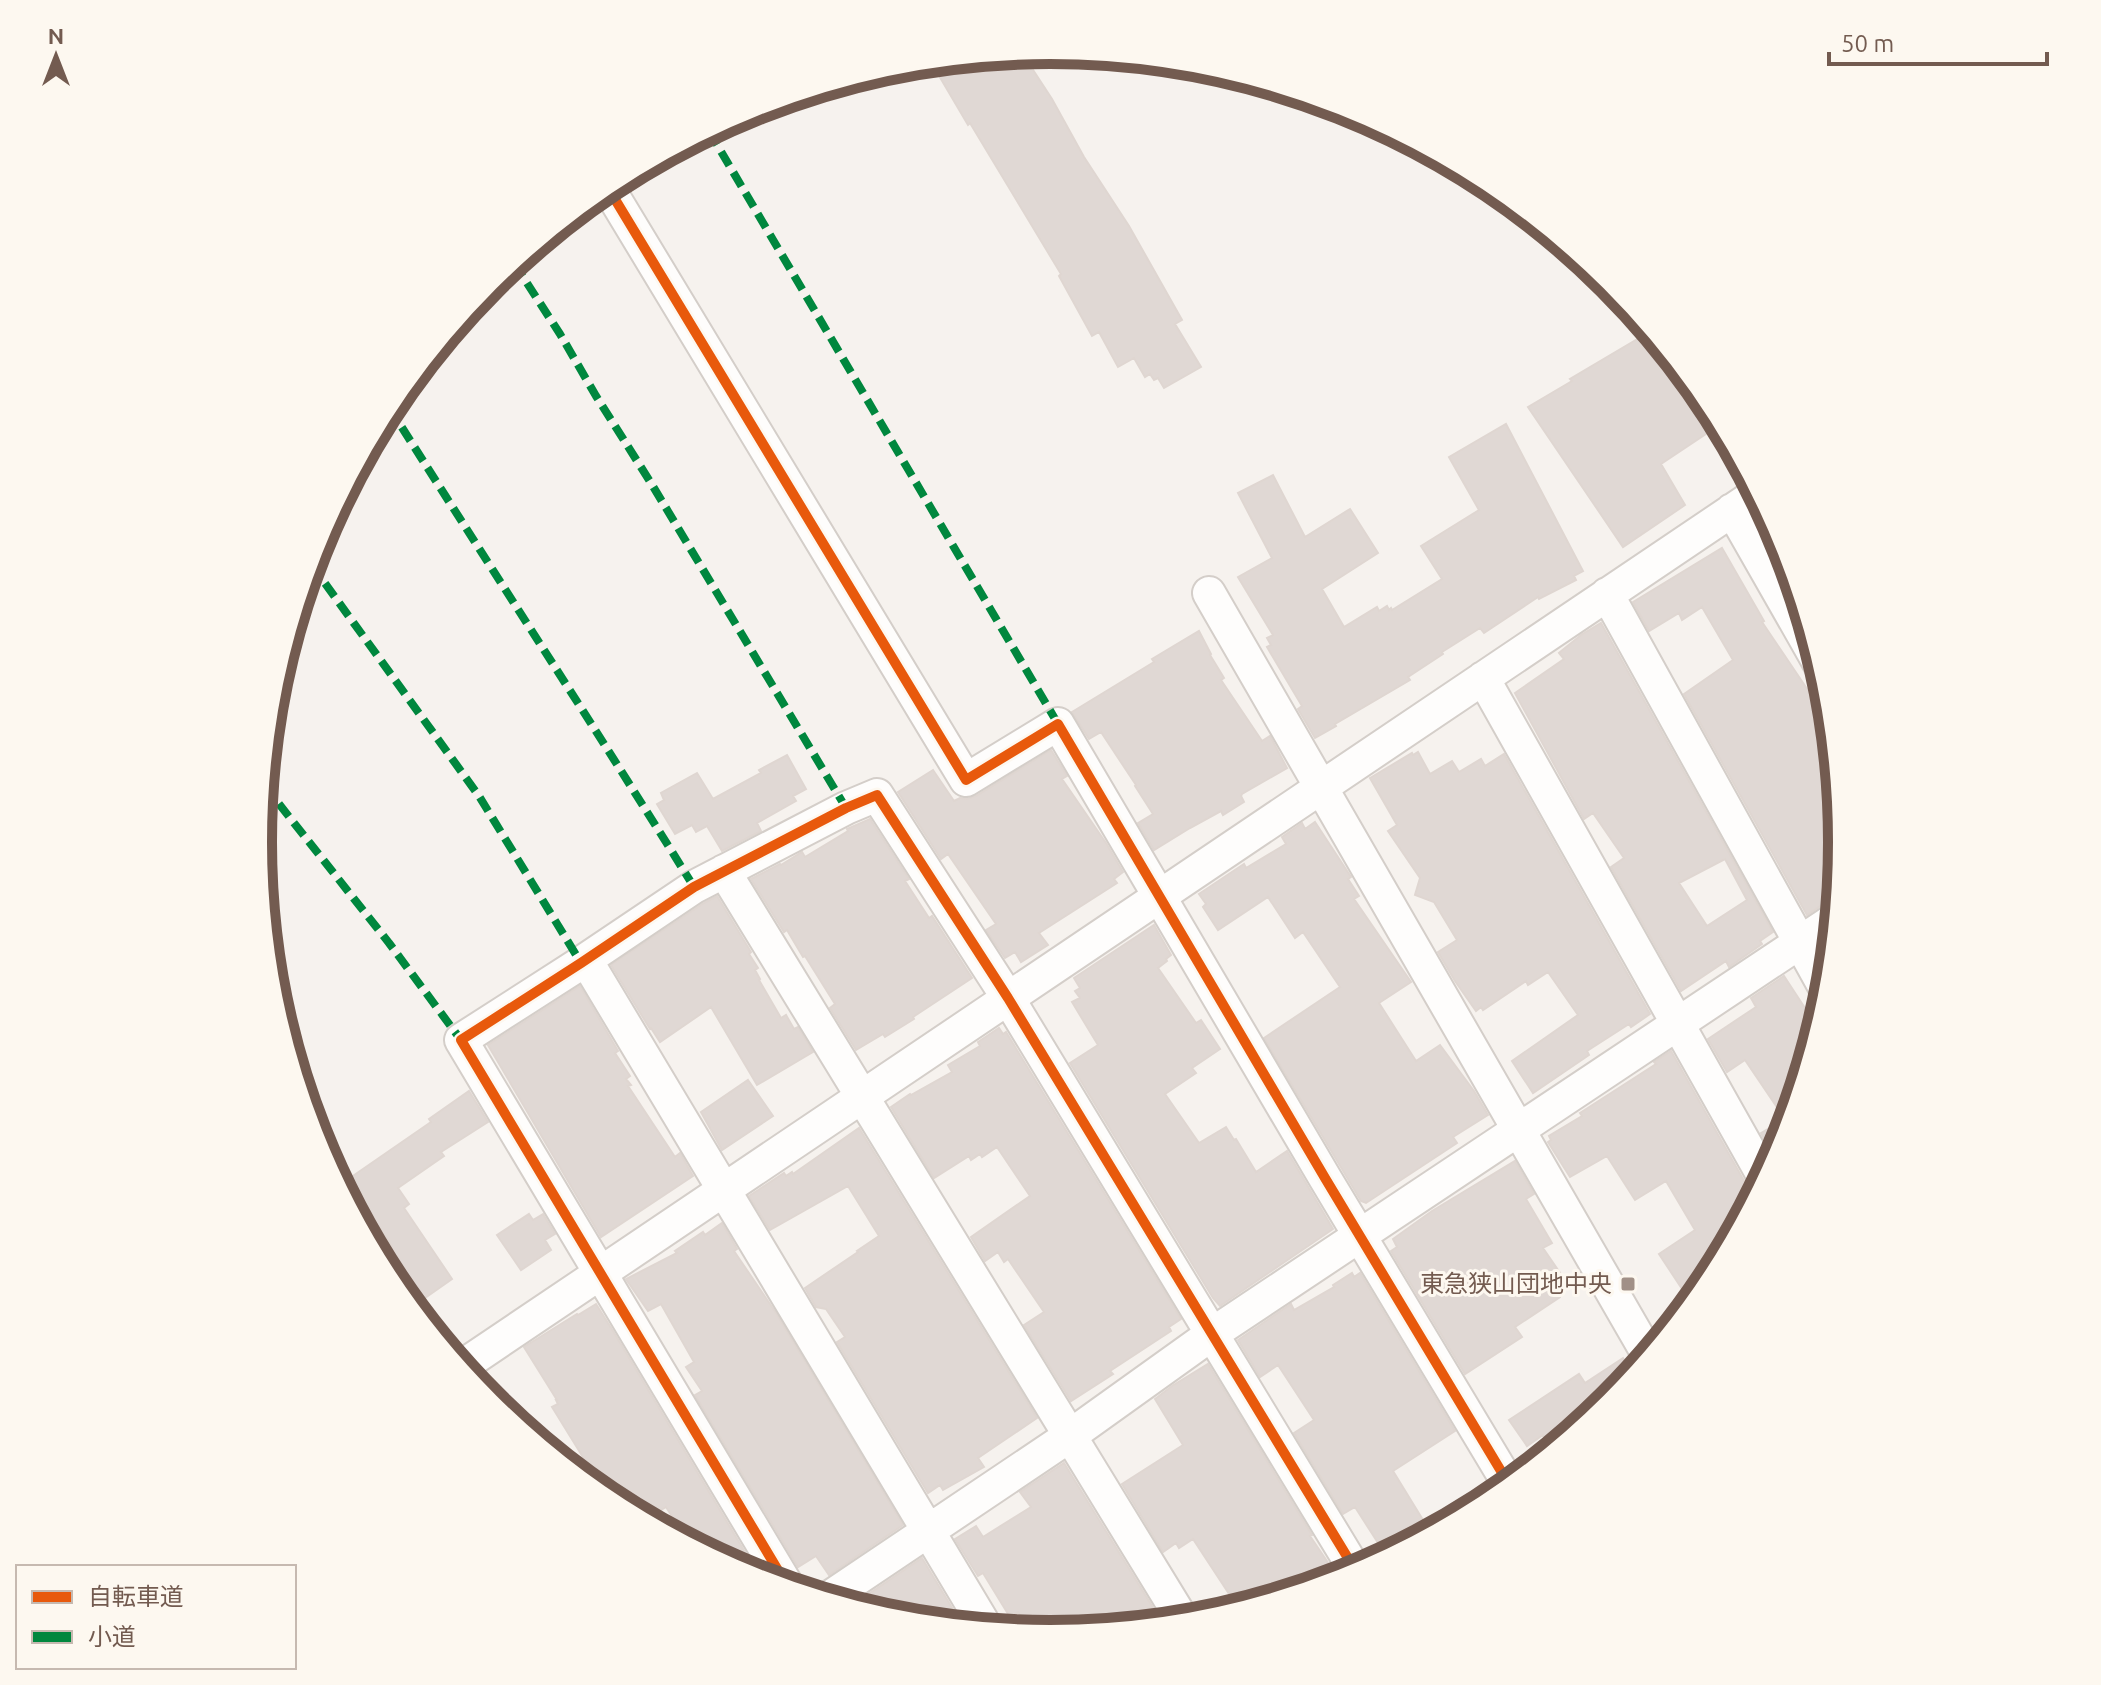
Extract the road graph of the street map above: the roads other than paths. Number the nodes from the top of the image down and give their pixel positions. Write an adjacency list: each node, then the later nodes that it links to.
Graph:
1 (614, 198): 9 (street)
2 (1745, 502): 4 (street); 5 (street)
3 (1209, 593): 7 (street)
4 (1607, 594): 6 (street); 11 (street)
5 (1790, 599)
6 (1483, 678): 7 (street); 15 (street)
7 (1321, 788): 9 (street); 17 (street)
8 (724, 871): 12 (street); 14 (street); 16 (street)
9 (1159, 897): 14 (street); 20 (street)
10 (1824, 926): 11 (street)
11 (1800, 942): 13 (street); 15 (street)
12 (586, 960): 19 (street); 21 (street)
13 (1817, 973)
14 (1008, 998): 16 (street); 22 (street)
15 (1678, 1023): 17 (street); 18 (street)
16 (862, 1097): 19 (street); 25 (street)
17 (1520, 1131): 20 (street); 23 (street)
18 (1758, 1167)
19 (724, 1190): 21 (street); 27 (street)
20 (1359, 1236): 22 (street); 26 (street)
21 (600, 1273): 24 (street); 29 (street)
22 (1212, 1334): 25 (street); 28 (street)
23 (1644, 1347)
24 (470, 1361)
25 (1071, 1435): 27 (street); 31 (street)
26 (1503, 1475)
27 (929, 1531): 30 (street); 32 (street)
28 (1350, 1561)
29 (779, 1572)
30 (839, 1591)
31 (1177, 1610)
32 (980, 1617)

